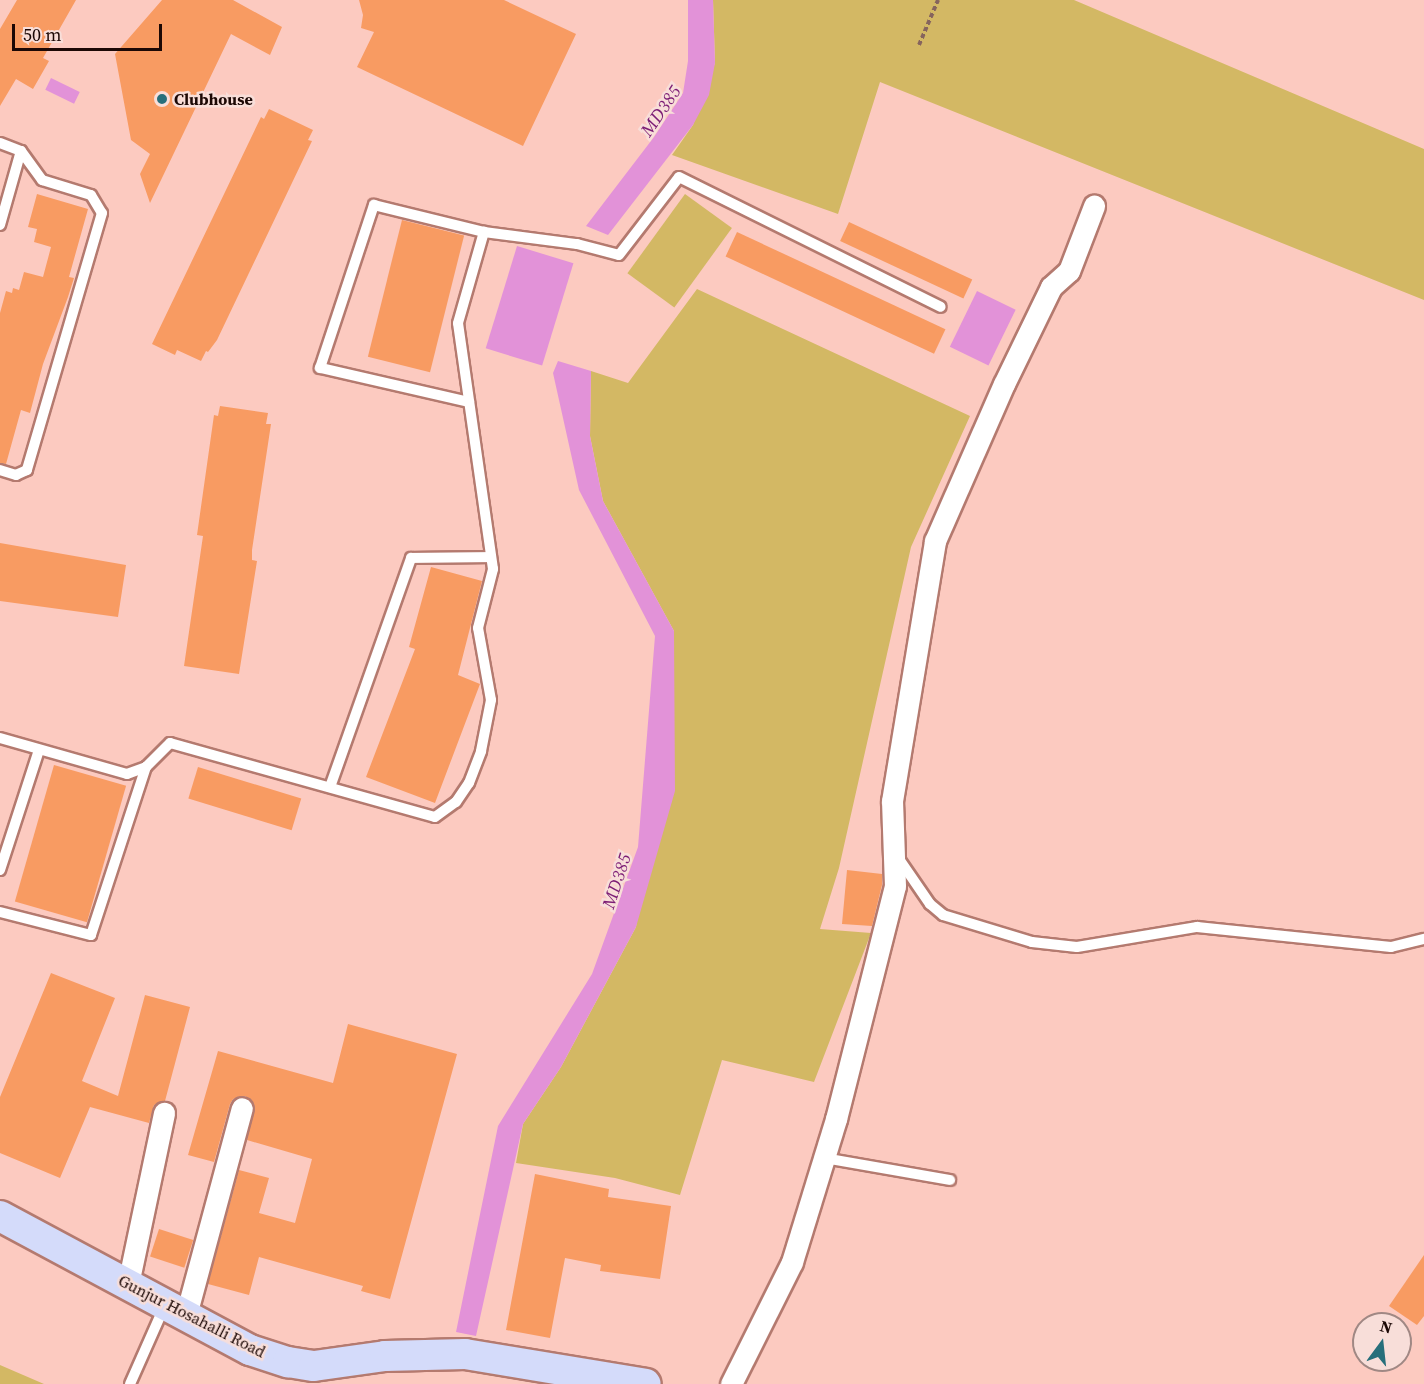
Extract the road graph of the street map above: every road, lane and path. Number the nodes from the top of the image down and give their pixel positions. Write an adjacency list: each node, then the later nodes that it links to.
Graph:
1 (938, 0): 2 (path)
2 (919, 45)
3 (0, 143): 4 (lane)
4 (21, 151): 6 (lane); 10 (lane)
5 (1094, 206): 16 (street)
6 (0, 225)
7 (484, 232): 8 (lane); 9 (lane); 9 (lane)
8 (941, 307)
9 (469, 402): 11 (lane)
10 (0, 470)
11 (491, 556): 15 (lane); 15 (lane)
12 (0, 738): 13 (lane)
13 (39, 750): 14 (lane); 17 (lane)
14 (146, 767): 15 (lane); 18 (lane)
15 (330, 787)
16 (895, 853): 19 (lane); 22 (street)
17 (0, 870)
18 (0, 912)
19 (1424, 939)
20 (242, 1108): 26 (street)
21 (164, 1113): 25 (street)
22 (824, 1158): 23 (lane); 29 (street)
23 (950, 1180)
24 (0, 1216): 25 (street, Gunjur Hosahalli Road)
25 (128, 1284): 26 (street, Gunjur Hosahalli Road)
26 (175, 1310): 27 (lane); 28 (street, Gunjur Hosahalli Road)
27 (130, 1384)
28 (646, 1384)
29 (731, 1384)

